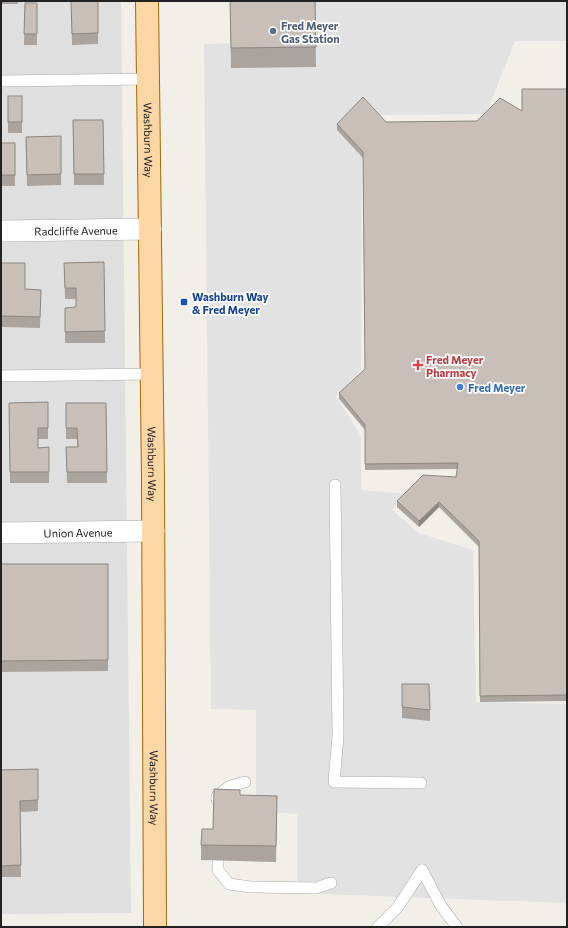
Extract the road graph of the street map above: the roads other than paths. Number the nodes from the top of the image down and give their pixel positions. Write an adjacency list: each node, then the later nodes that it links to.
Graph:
1 (147, 1): 2 (main road, Washburn Way)
2 (148, 80): 3 (lane); 4 (main road, Washburn Way)
3 (1, 81)
4 (151, 229): 5 (street, Radcliffe Avenue); 6 (main road, Washburn Way)
5 (1, 231)
6 (151, 374): 7 (lane); 9 (main road, Washburn Way)
7 (1, 376)
8 (335, 485): 12 (lane)
9 (154, 531): 10 (street, Union Avenue); 16 (main road, Washburn Way)
10 (1, 533)
11 (245, 782): 13 (lane)
12 (421, 783)
13 (217, 811)
14 (218, 833): 15 (lane)
15 (331, 883)
16 (155, 927)
17 (378, 927): 18 (lane)
18 (457, 927)

